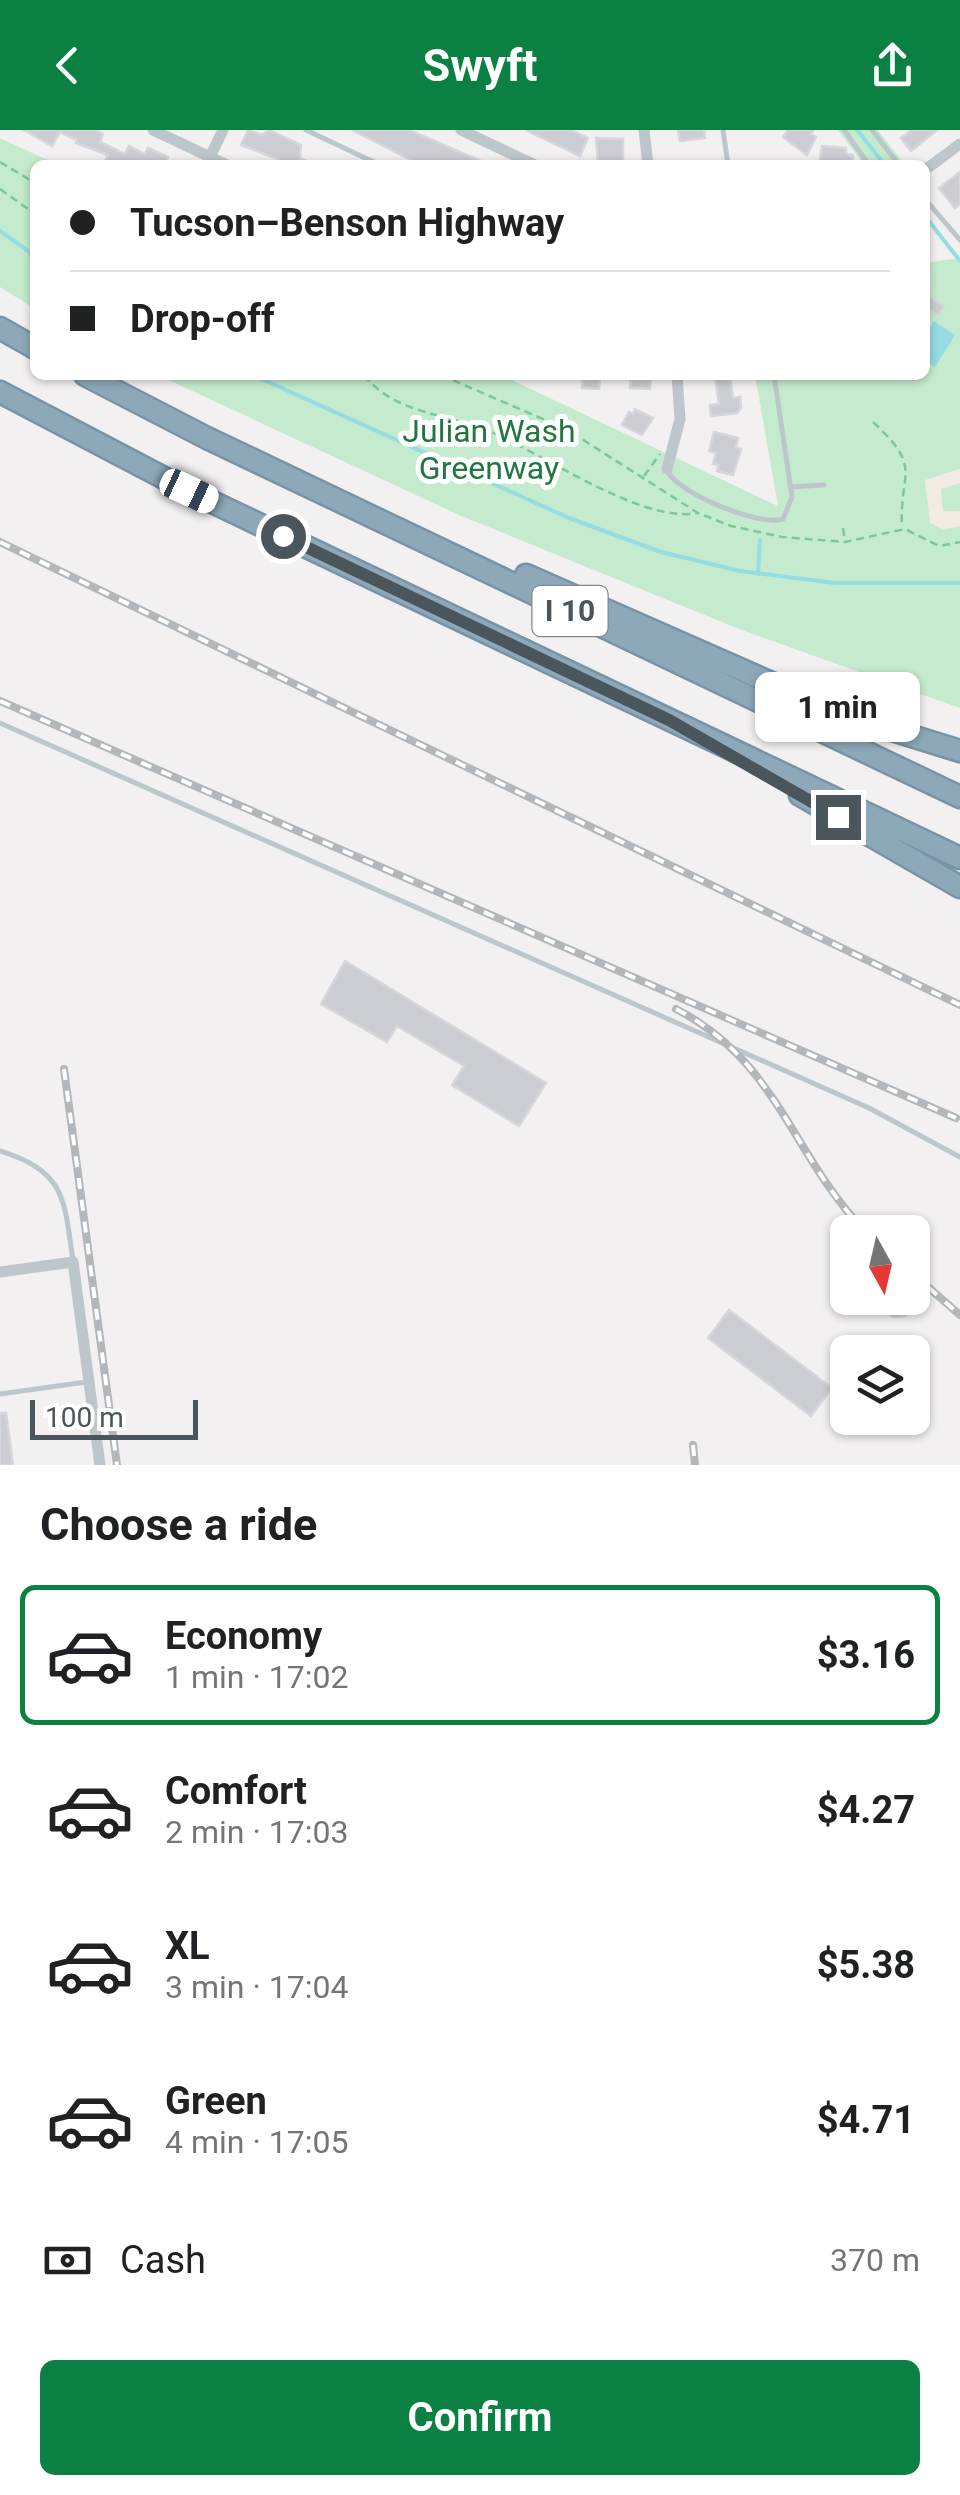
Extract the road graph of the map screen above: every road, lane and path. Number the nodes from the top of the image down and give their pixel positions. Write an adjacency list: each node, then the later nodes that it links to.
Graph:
1 (154, 130): 10 (street)
2 (223, 130): 11 (street)
3 (306, 130): 12 (lane)
4 (461, 130): 13 (street)
5 (644, 130): 14 (street)
6 (724, 130): 15 (lane)
7 (844, 130): 16 (lane)
8 (872, 130): 17 (lane)
9 (960, 144): 19 (street)
10 (206, 160)
11 (208, 160)
12 (369, 160)
13 (524, 160)
14 (647, 160)
15 (727, 160)
16 (866, 160)
17 (895, 160)
18 (0, 162): 20 (path)
19 (930, 166)
20 (30, 181)
21 (0, 189): 23 (path)
22 (930, 205): 24 (lane)
23 (30, 210)
24 (960, 240)
25 (0, 328): 26 (highway)
26 (30, 345)
27 (94, 380): 33 (highway, I 10)
28 (369, 380): 39 (path)
29 (677, 380): 34 (street)
30 (775, 380): 38 (lane)
31 (0, 392): 43 (highway, I 10)
32 (873, 422): 41 (path)
33 (180, 424): 45 (highway); 46 (highway, I 10)
34 (672, 447): 35 (street); 36 (path)
35 (667, 469): 38 (lane)
36 (644, 477)
37 (824, 485): 38 (lane)
38 (790, 487)
39 (698, 512)
40 (843, 528): 42 (path)
41 (902, 529)
42 (845, 542)
43 (669, 720): 47 (highway, I 10); 48 (highway)
44 (0, 723): 50 (lane)
45 (960, 751)
46 (960, 797)
47 (960, 858)
48 (960, 887)
49 (0, 1151): 51 (lane)
50 (960, 1156)
51 (73, 1262): 52 (street); 53 (street)
52 (0, 1272)
53 (89, 1382): 54 (lane); 55 (street)
54 (0, 1394)
55 (100, 1465)

